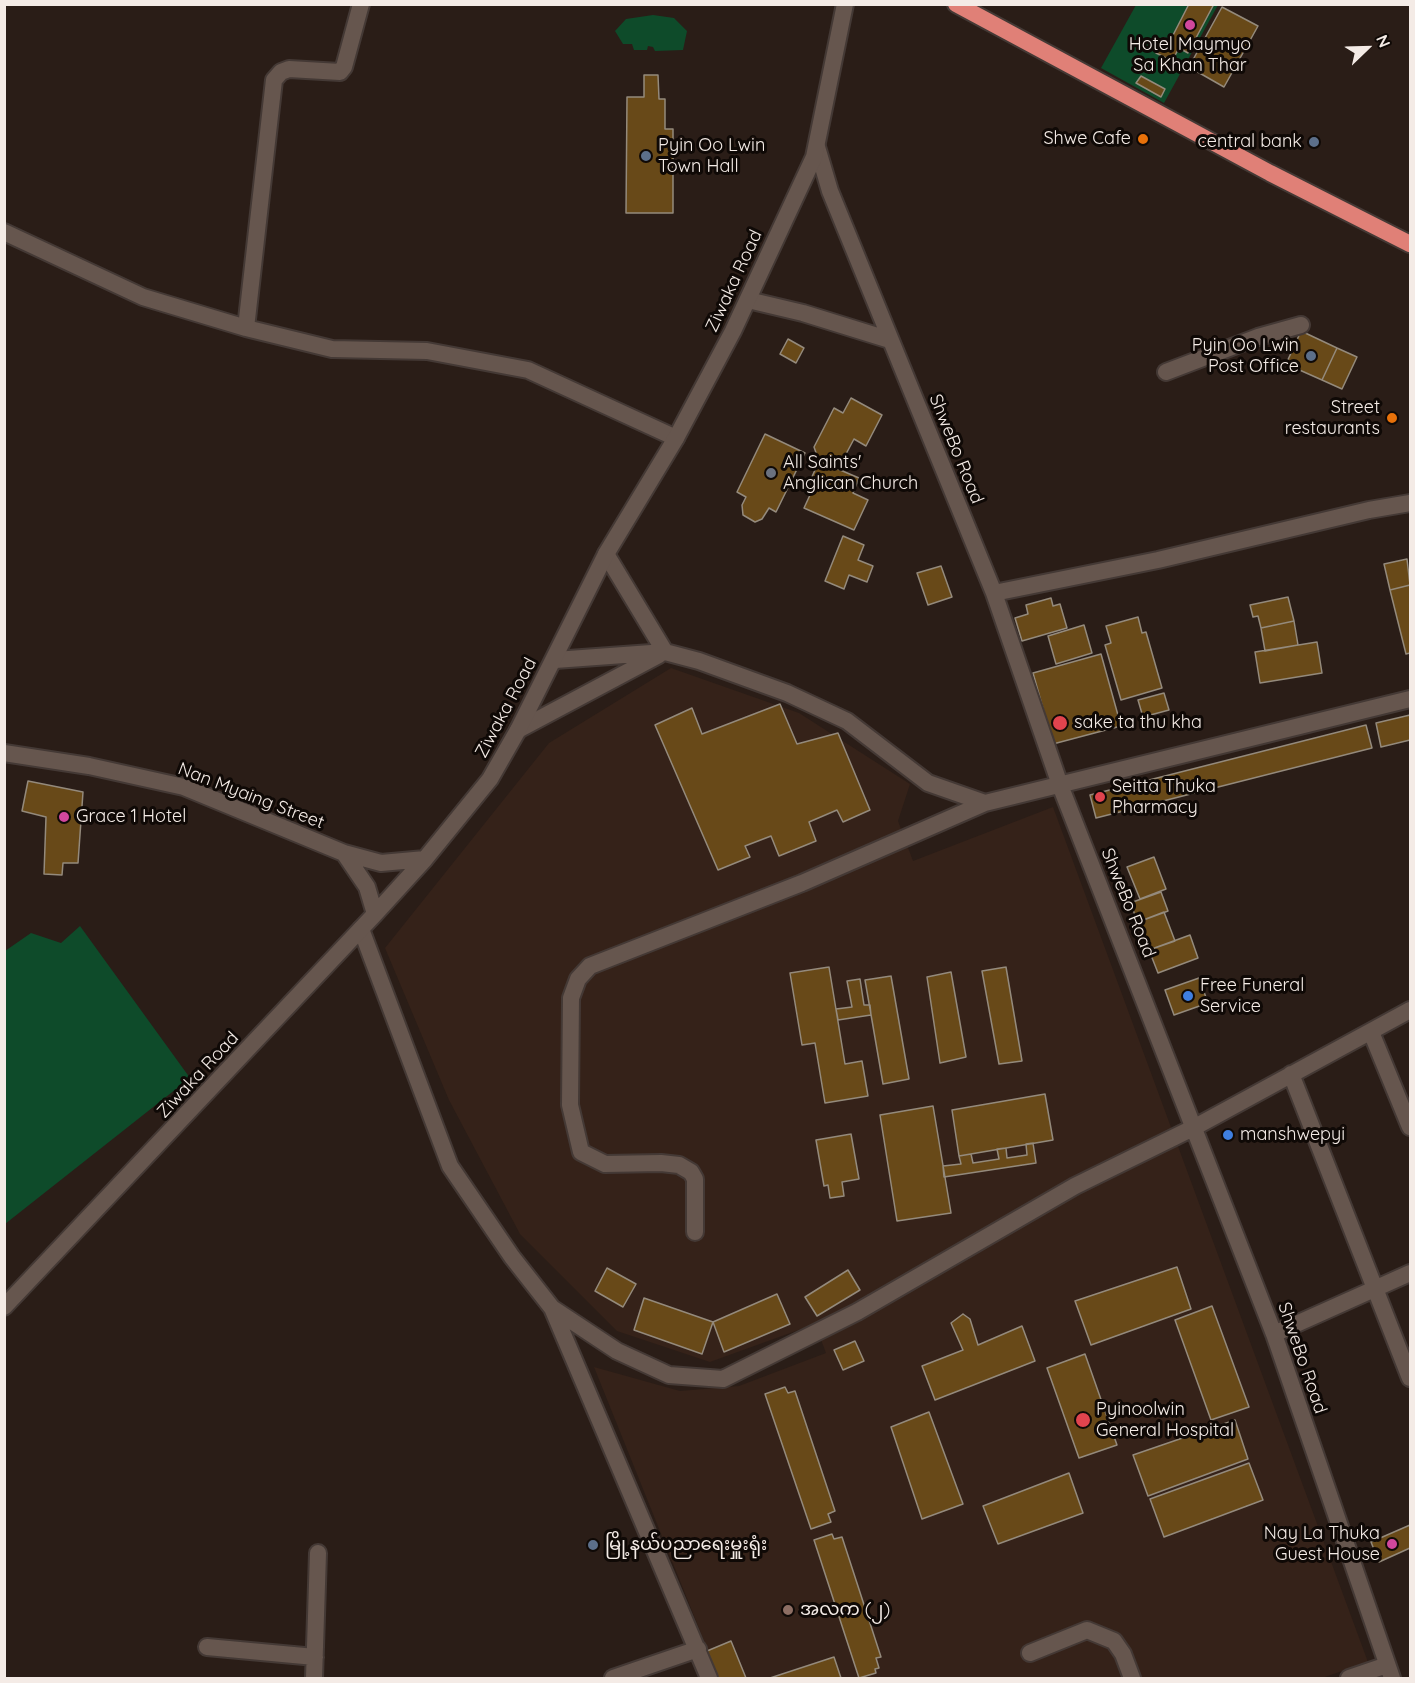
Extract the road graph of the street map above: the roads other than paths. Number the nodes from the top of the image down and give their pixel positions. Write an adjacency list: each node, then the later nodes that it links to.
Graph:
1 (361, 4): 9 (street)
2 (845, 4): 4 (street, Ziwaka Road)
3 (956, 4): 6 (highway)
4 (817, 147): 7 (street, Ziwaka Road); 10 (street, ShweBo Road)
5 (4, 232): 9 (street)
6 (1410, 244)
7 (748, 300): 10 (street); 12 (street, Ziwaka Road)
8 (1301, 325): 11 (street)
9 (246, 328): 12 (street)
10 (890, 340): 15 (street, ShweBo Road)
11 (1166, 372)
12 (676, 438): 14 (street, Ziwaka Road)
13 (1410, 503): 15 (street)
14 (606, 554): 16 (street); 17 (street, Ziwaka Road)
15 (994, 593): 21 (street, ShweBo Road)
16 (665, 652): 17 (street); 19 (street); 22 (street)
17 (555, 660): 19 (street, Ziwaka Road)
18 (1410, 699): 21 (street)
19 (518, 730): 24 (street, Ziwaka Road)
20 (4, 753): 23 (street, Nan Myaing Street)
21 (1060, 785): 22 (street); 30 (street, ShweBo Road)
22 (985, 804): 32 (street)
23 (344, 853): 24 (street, Nan Myaing Street); 25 (street)
24 (425, 860): 25 (street, Ziwaka Road)
25 (375, 915): 26 (street, Ziwaka Road)
26 (361, 929): 35 (street, Ziwaka Road); 36 (street)
27 (1410, 1010): 28 (street)
28 (1371, 1032): 29 (street); 31 (street)
29 (1291, 1074): 30 (street); 34 (street)
30 (1195, 1127): 36 (street); 37 (street, ShweBo Road)
31 (1410, 1127)
32 (695, 1232)
33 (1410, 1273): 34 (street)
34 (1376, 1289): 37 (street); 38 (street)
35 (4, 1307)
36 (552, 1308): 41 (street)
37 (1274, 1334): 44 (street, ShweBo Road)
38 (1410, 1378)
39 (318, 1553): 43 (street)
40 (207, 1647): 43 (street)
41 (698, 1649): 46 (street); 47 (street)
42 (1030, 1653): 48 (street)
43 (315, 1658): 45 (street)
44 (1389, 1672): 49 (street)
45 (314, 1678)
46 (613, 1678)
47 (709, 1678)
48 (1132, 1678)
49 (1349, 1678)

